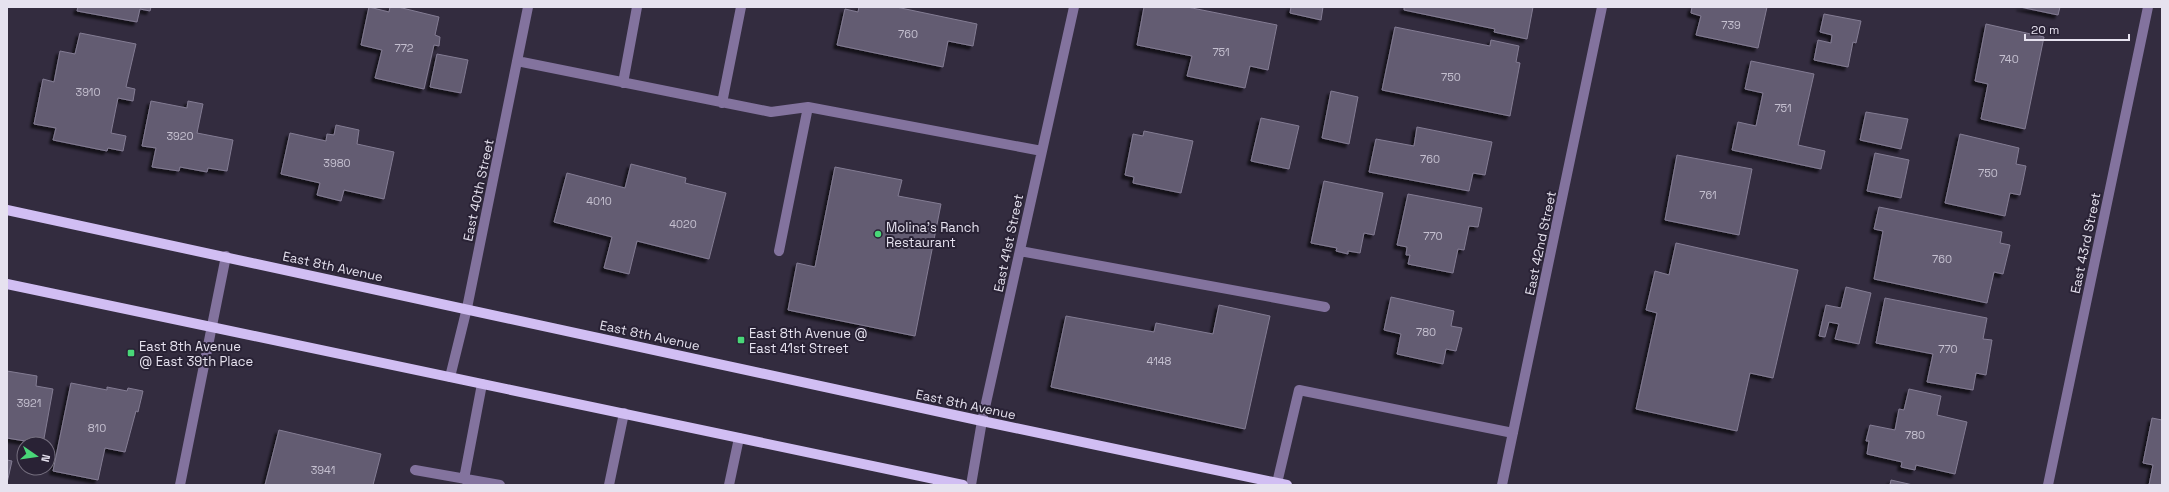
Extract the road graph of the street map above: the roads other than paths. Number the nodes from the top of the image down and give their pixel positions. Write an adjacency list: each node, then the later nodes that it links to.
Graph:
1 (528, 7): 7 (street, East 40th Street)
2 (637, 7): 8 (street)
3 (742, 7): 9 (street)
4 (1074, 7): 11 (street, East 41st Street)
5 (1602, 7): 24 (street, East 42nd Street)
6 (2148, 7): 36 (street, East 43rd Street)
7 (517, 61): 8 (street); 18 (street, East 40th Street)
8 (623, 83): 9 (street)
9 (722, 103): 10 (street)
10 (808, 107): 11 (street); 13 (street)
11 (1042, 151): 14 (street, East 41st Street)
12 (7, 210): 15 (main road, East 8th Avenue)
13 (779, 251)
14 (1020, 251): 17 (street); 23 (street, East 41st Street)
15 (226, 256): 18 (main road, East 8th Avenue); 19 (street)
16 (7, 284): 19 (main road)
17 (1325, 307)
18 (467, 308): 20 (street, East 40th Street); 23 (main road, East 8th Avenue)
19 (211, 327): 20 (main road); 29 (street)
20 (450, 377): 21 (main road)
21 (482, 384): 22 (main road); 27 (street)
22 (624, 413): 25 (main road); 31 (street)
23 (982, 421): 28 (main road, East 8th Avenue); 34 (street, East 41st Street)
24 (1513, 433): 28 (street); 35 (street, East 42nd Street)
25 (739, 438): 32 (street); 33 (main road)
26 (415, 470): 27 (street)
27 (464, 479): 30 (street)
28 (1282, 484)
29 (180, 485)
30 (500, 485)
31 (609, 485)
32 (729, 485)
33 (963, 485)
34 (971, 485)
35 (1502, 485)
36 (2048, 485)

